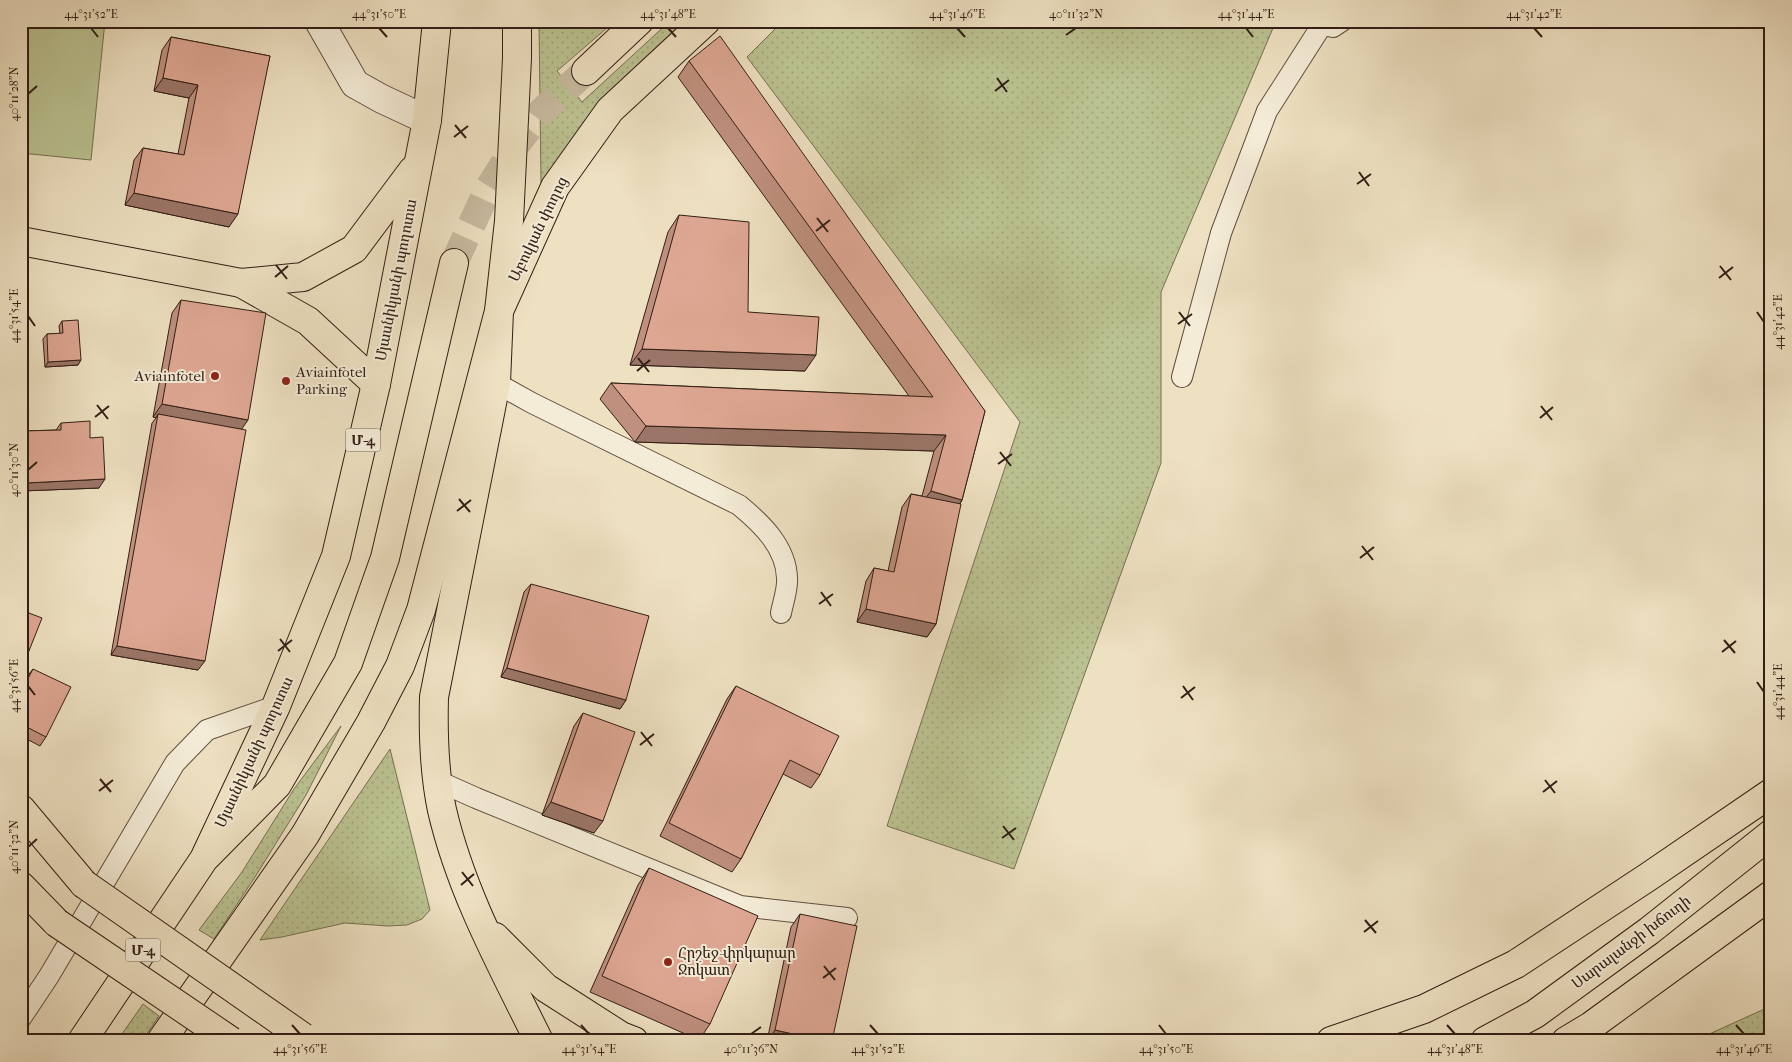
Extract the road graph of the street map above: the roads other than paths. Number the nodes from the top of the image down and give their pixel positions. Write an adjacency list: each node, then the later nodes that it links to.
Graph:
1 (319, 21): 9 (street)
2 (437, 21): 9 (main road, Մյասնիկյանի պողոտա / Մ-4)
3 (517, 21): 14 (main road)
4 (639, 21): 8 (main road)
5 (706, 21): 14 (main road, Աբովյան փողոց)
6 (1342, 21): 7 (lane)
7 (1320, 23): 15 (lane)
8 (586, 71)
9 (427, 120): 10 (main road, Մյասնիկյանի պողոտա / Մ-4)
10 (418, 164): 13 (main road); 17 (main road, Մյասնիկյանի պողոտա / Մ-4)
11 (21, 241): 13 (main road)
12 (454, 263): 24 (main road)
13 (242, 284): 17 (main road)
14 (499, 311): 16 (main road); 32 (main road)
15 (1182, 377)
16 (496, 383): 18 (lane); 20 (main road)
17 (376, 384): 19 (main road, Մյասնիկյանի պողոտա / Մ-4)
18 (781, 613)
19 (276, 706): 24 (main road, Մյասնիկյանի պողոտա / Մ-4); 29 (lane)
20 (438, 781): 27 (lane); 28 (main road)
21 (1771, 794): 36 (main road)
22 (21, 809): 30 (main road, bridge)
23 (1771, 834): 37 (main road, Սարալանջի խճուղի)
24 (204, 859): 31 (main road, Մյասնիկյանի պողոտա / Մ-4)
25 (21, 886): 33 (main road, bridge)
26 (1771, 895): 38 (main road)
27 (847, 918)
28 (479, 920): 34 (main road); 35 (main road)
29 (21, 1018)
30 (306, 1039)
31 (82, 1041)
32 (161, 1041)
33 (231, 1041)
34 (538, 1041)
35 (634, 1041)
36 (1331, 1041)
37 (1485, 1041)
38 (1566, 1041)

